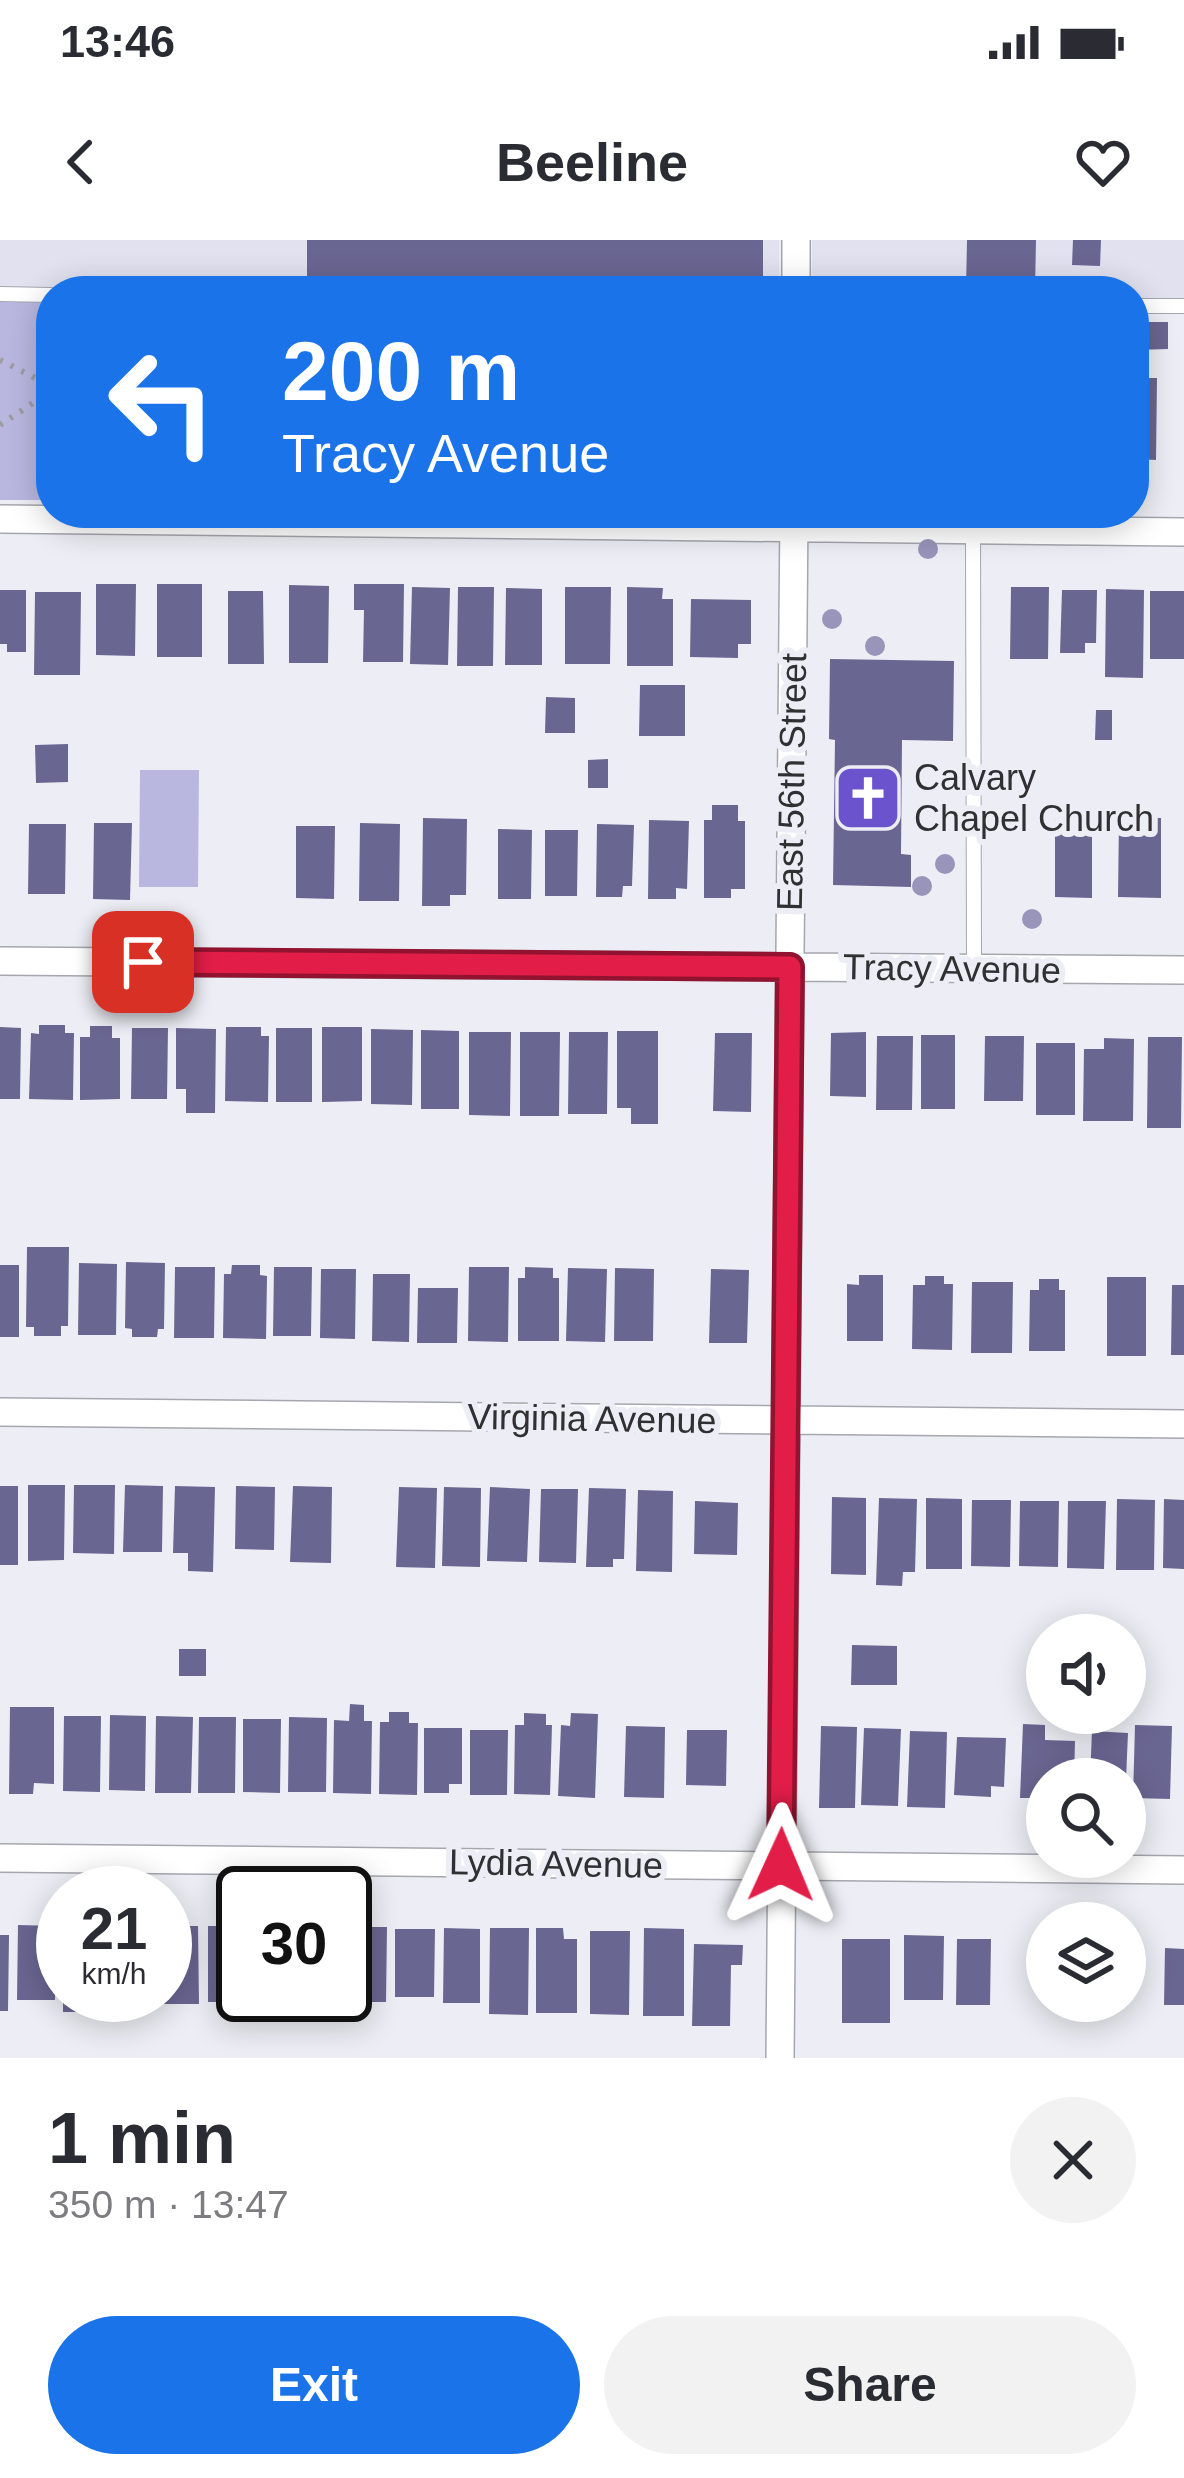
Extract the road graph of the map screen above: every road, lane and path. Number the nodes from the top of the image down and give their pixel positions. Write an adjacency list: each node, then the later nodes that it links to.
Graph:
1 (796, 240): 2 (street)
2 (796, 276)
3 (0, 294): 4 (lane)
4 (36, 295)
5 (1149, 306): 6 (lane)
6 (1184, 306)
7 (0, 360): 8 (path)
8 (36, 380)
9 (36, 399): 10 (path)
10 (0, 425)
11 (0, 519): 12 (street)
12 (36, 519)
13 (794, 528): 18 (street, East 56th Street)
14 (937, 528): 15 (street)
15 (973, 530): 16 (street); 19 (lane)
16 (1184, 532)
17 (0, 961): 18 (street, Tracy Avenue)
18 (790, 967): 19 (street, Tracy Avenue); 22 (street, East 56th Street)
19 (974, 968): 20 (street, Tracy Avenue)
20 (1184, 970)
21 (0, 1412): 22 (street, Virginia Avenue)
22 (785, 1420): 23 (street, Virginia Avenue); 25 (street, East 56th Street)
23 (1184, 1424)
24 (0, 1858): 25 (street, Lydia Avenue)
25 (781, 1865): 26 (street, Lydia Avenue); 27 (street, East 56th Street)
26 (1184, 1870)
27 (780, 2058)

